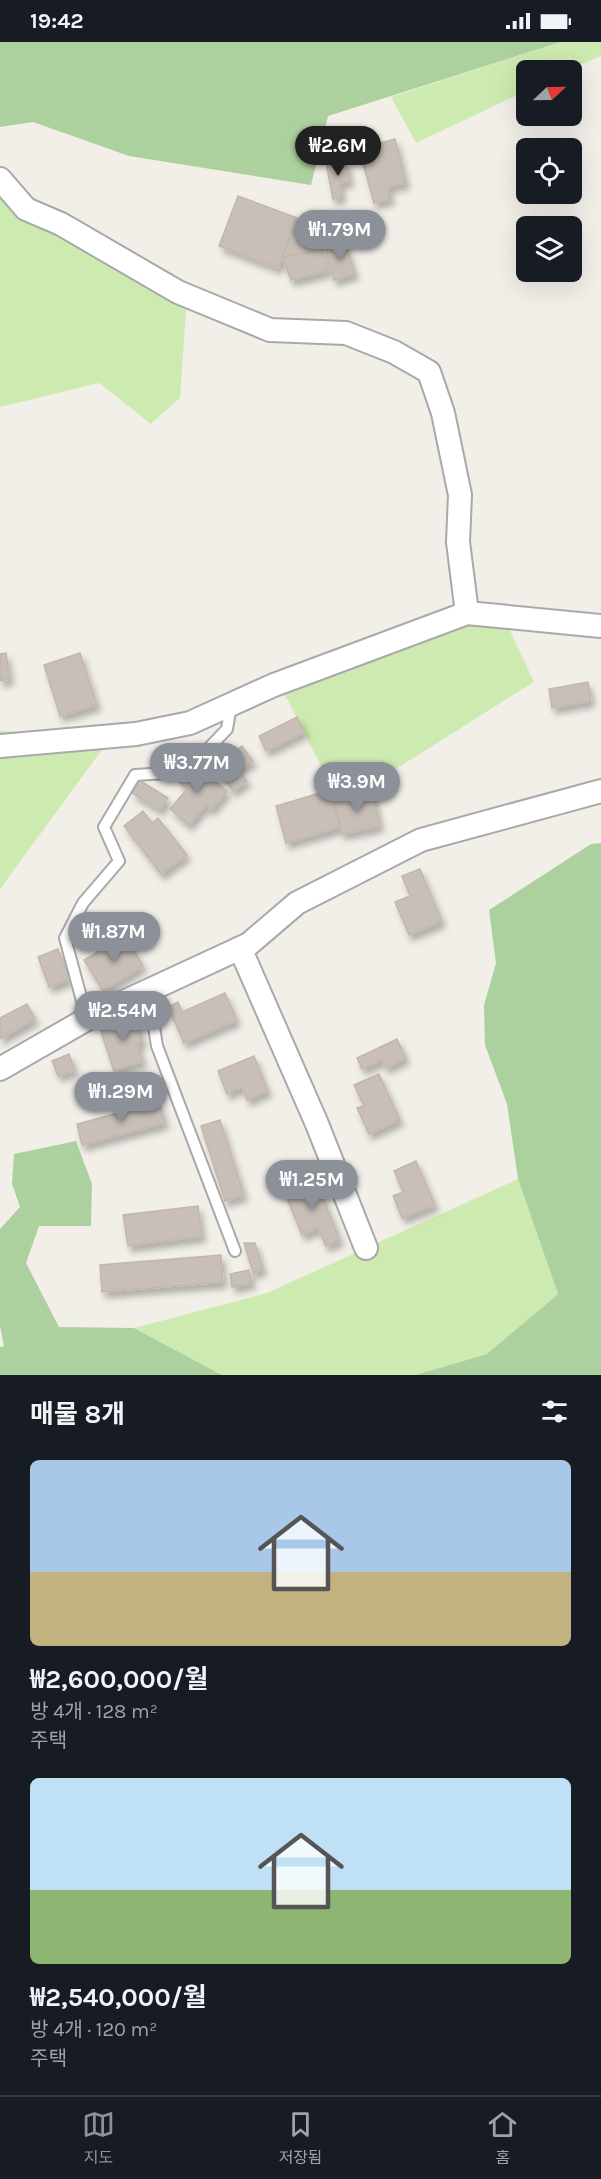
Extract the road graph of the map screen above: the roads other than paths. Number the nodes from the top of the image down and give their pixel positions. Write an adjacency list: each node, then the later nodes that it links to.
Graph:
1 (0, 179): 2 (street)
2 (467, 613): 3 (street); 4 (street)
3 (601, 626)
4 (231, 705): 5 (street); 9 (lane)
5 (0, 746)
6 (601, 792): 7 (street)
7 (240, 948): 8 (street); 11 (street)
8 (148, 990): 9 (street); 12 (lane)
9 (87, 1019): 10 (street)
10 (0, 1069)
11 (366, 1248)
12 (235, 1251)

